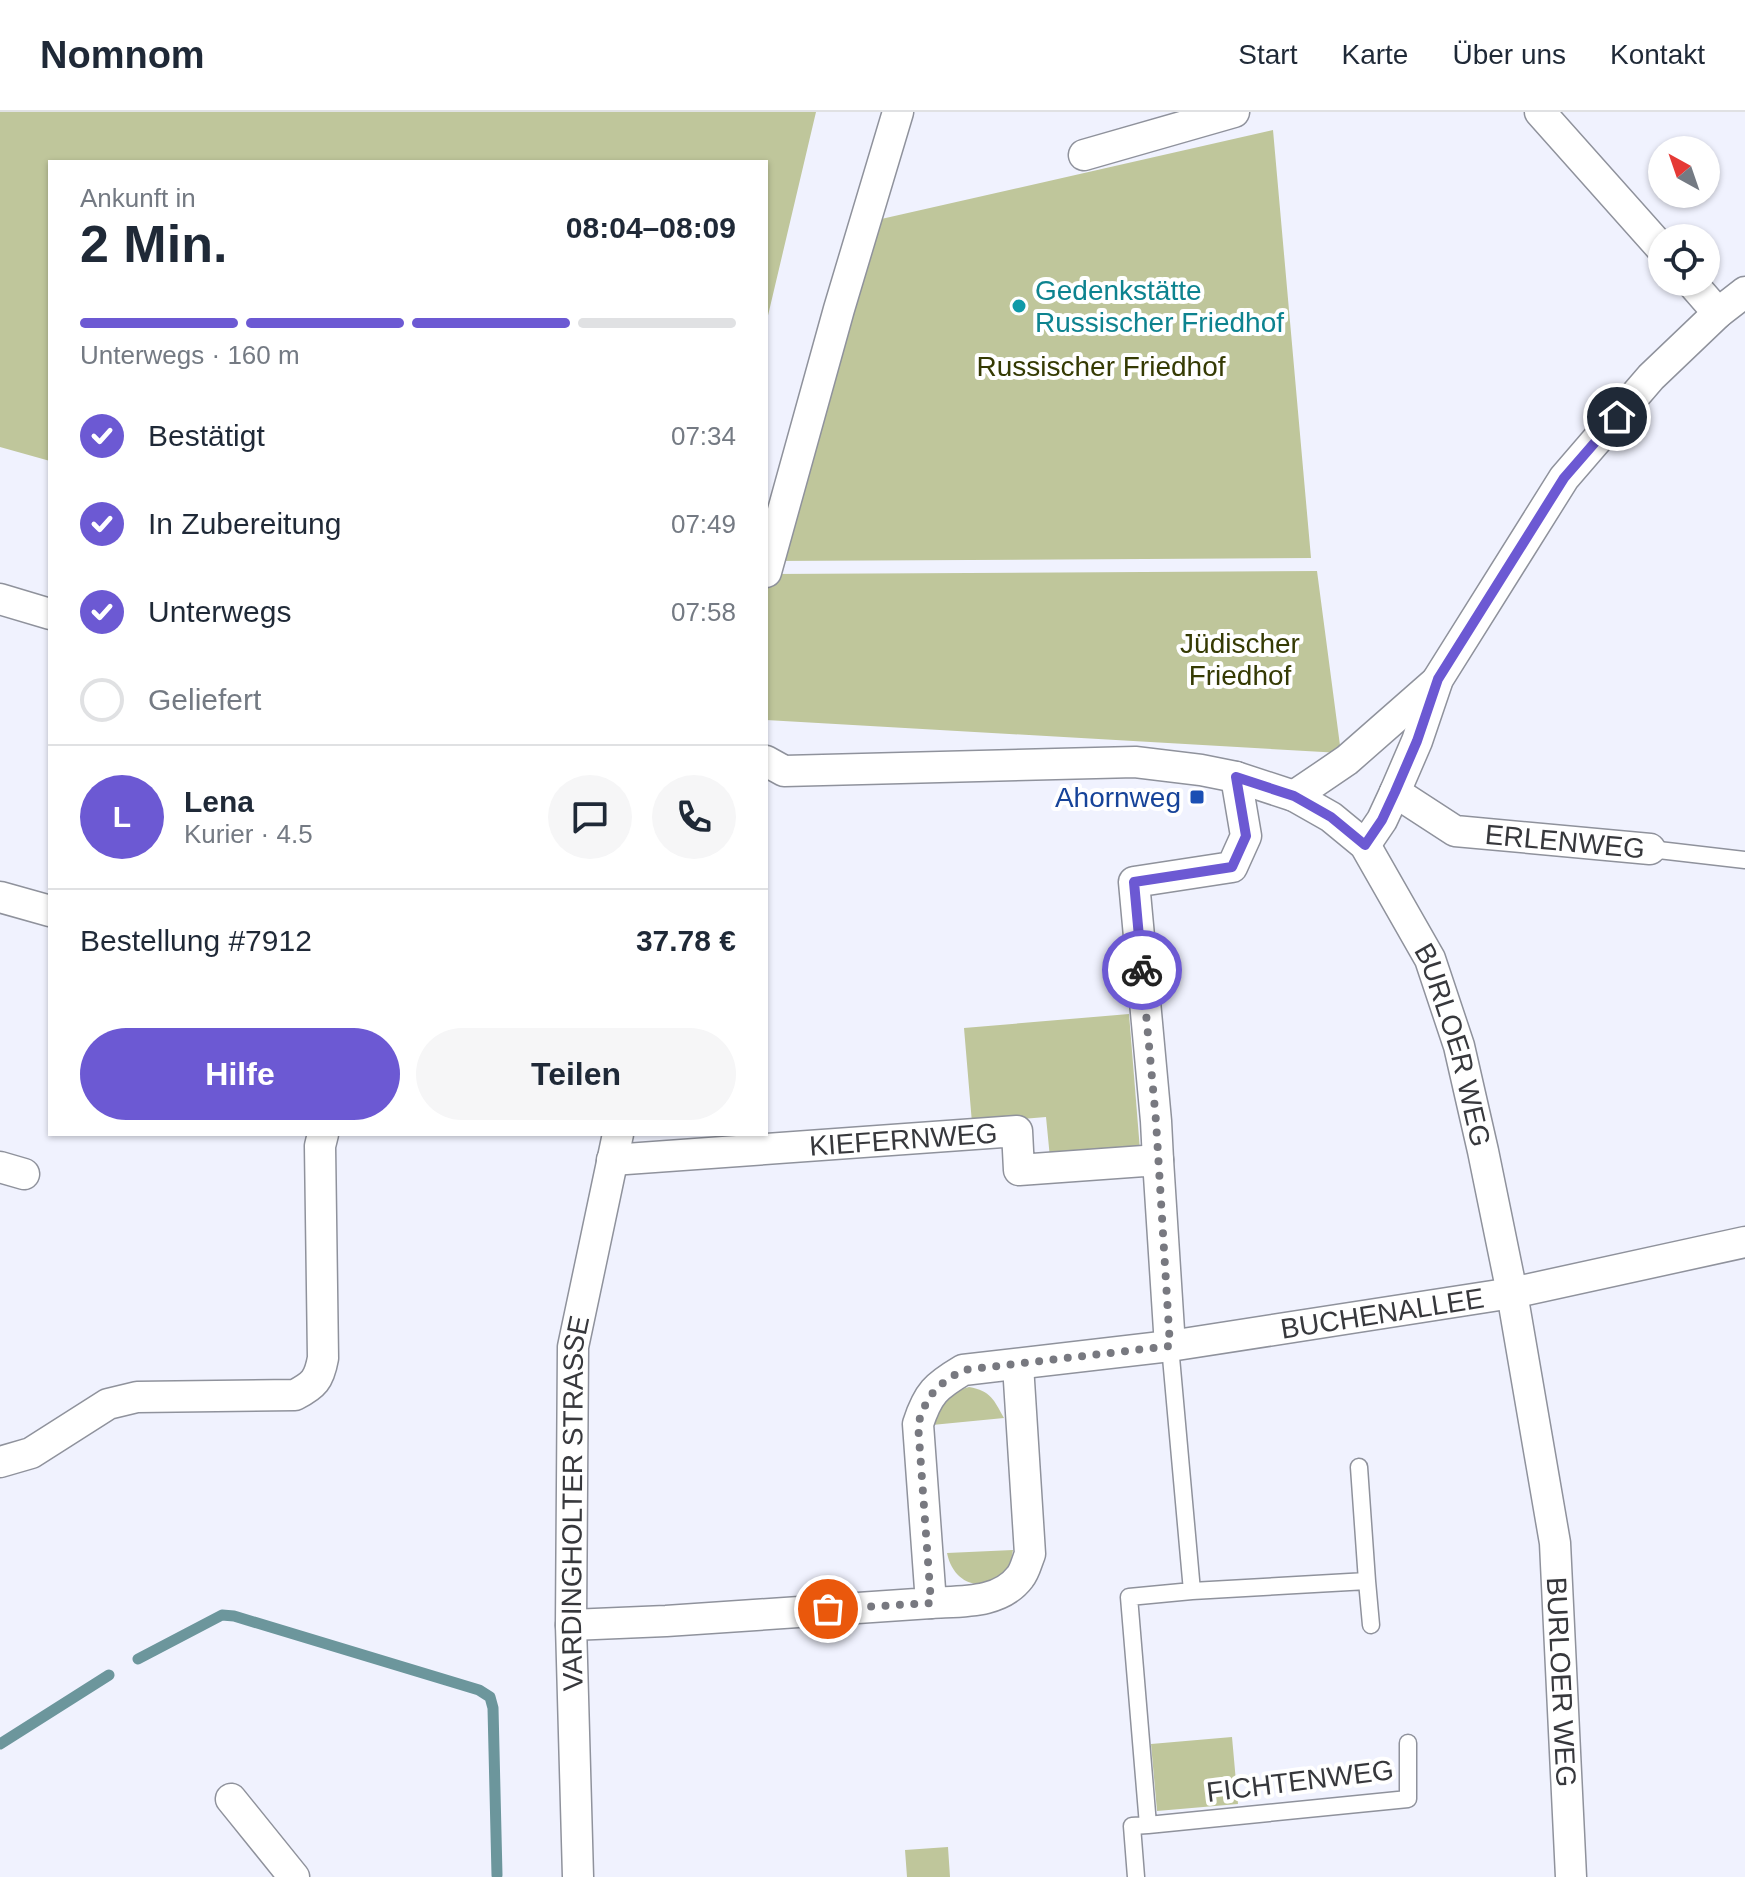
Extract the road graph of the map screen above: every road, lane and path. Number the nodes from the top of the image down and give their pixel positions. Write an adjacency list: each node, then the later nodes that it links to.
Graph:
1 (898, 112): 9 (street)
2 (1234, 112): 4 (street)
3 (1540, 112): 5 (street)
4 (1084, 155)
5 (1648, 233)
6 (1745, 292): 8 (street)
7 (1703, 296): 8 (street)
8 (1718, 313): 12 (street)
9 (768, 565)
10 (0, 599): 11 (street)
11 (48, 613)
12 (1438, 679): 15 (street); 16 (street)
13 (768, 762): 14 (street, BURLOER WEG)
14 (1236, 777): 16 (street, BURLOER WEG); 24 (street)
15 (1395, 792): 17 (street); 18 (street, ERLENWEG)
16 (1294, 796): 17 (street, BURLOER WEG)
17 (1365, 845): 26 (street, BURLOER WEG)
18 (1650, 849): 19 (lane, ERLENWEG)
19 (1745, 860)
20 (0, 897): 21 (street)
21 (48, 910)
22 (322, 1136): 29 (street)
23 (615, 1147): 24 (street, KIEFERNWEG); 34 (street, VARDINGHOLTER STRASSE)
24 (1158, 1160): 27 (street)
25 (1745, 1242): 26 (street, BUCHENALLEE)
26 (1512, 1293): 27 (street, BUCHENALLEE); 42 (street, BURLOER WEG)
27 (1170, 1346): 28 (street, BUCHENALLEE); 32 (lane)
28 (1018, 1365): 33 (street, BUCHENALLEE); 33 (street)
29 (0, 1462)
30 (1359, 1467): 31 (lane)
31 (1367, 1581): 32 (lane); 35 (lane)
32 (1192, 1591): 38 (lane)
33 (931, 1603): 34 (street)
34 (571, 1625): 40 (street, VARDINGHOLTER STRASSE)
35 (1371, 1625)
36 (1408, 1743): 38 (lane, FICHTENWEG)
37 (231, 1799): 39 (street)
38 (1148, 1825): 41 (lane)
39 (294, 1877)
40 (578, 1877)
41 (1136, 1877)
42 (1571, 1877)

